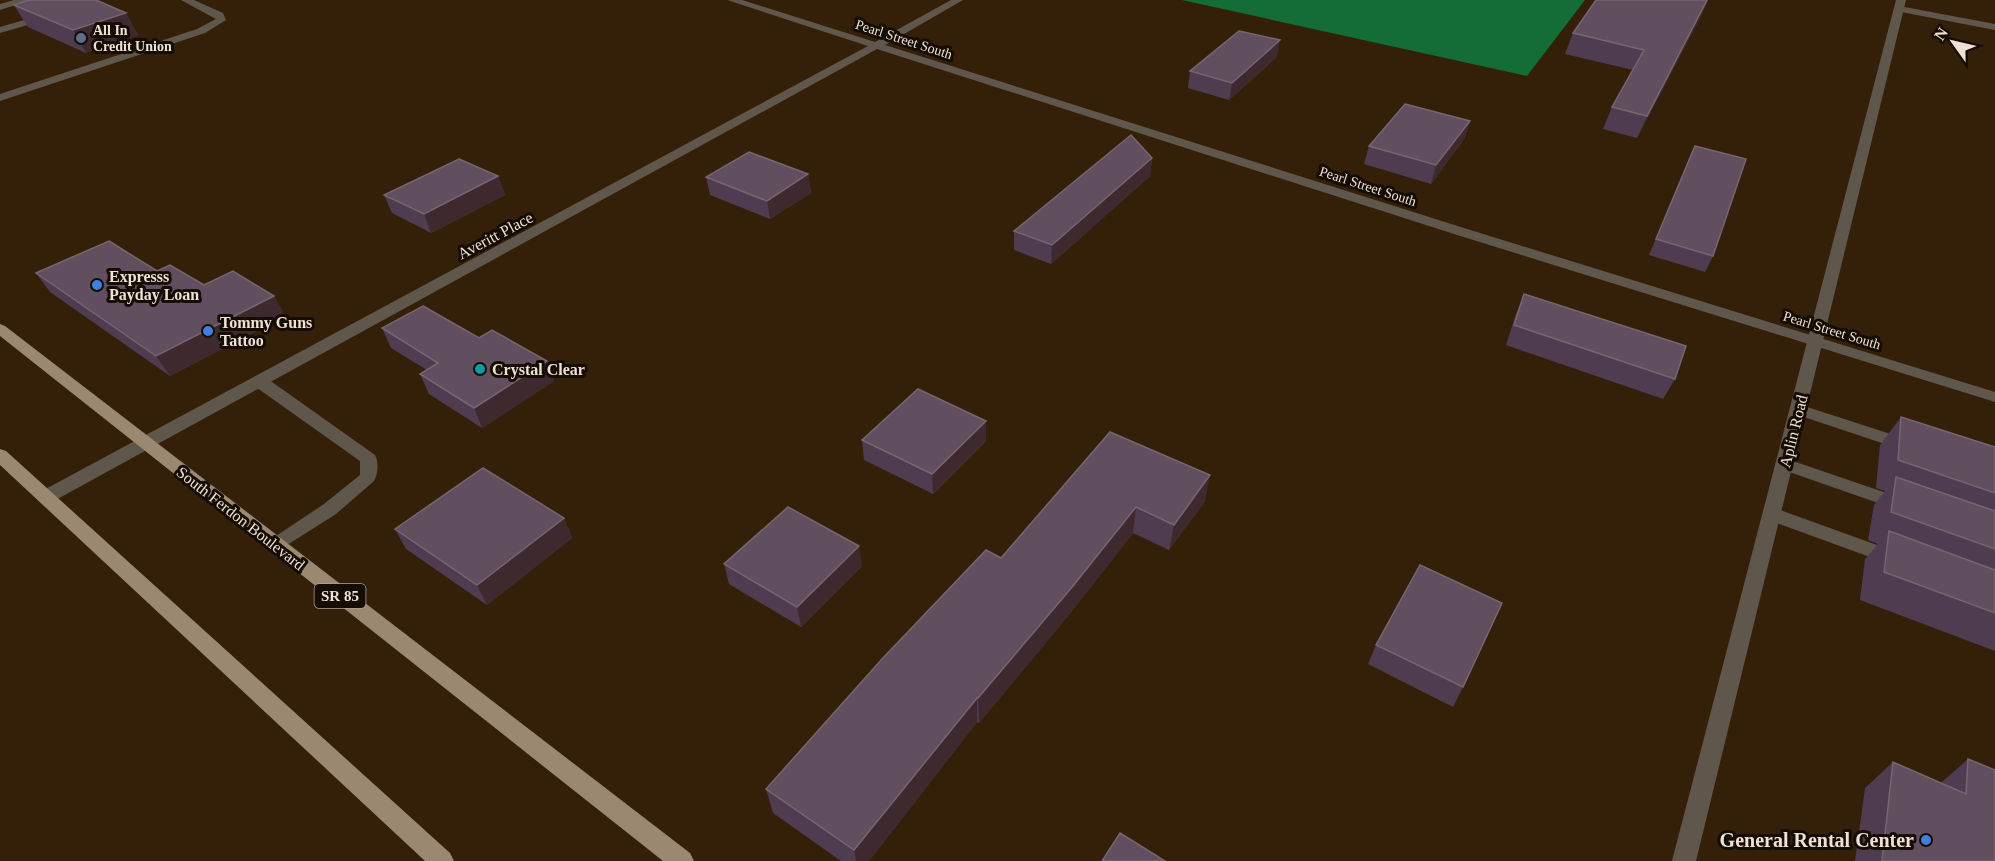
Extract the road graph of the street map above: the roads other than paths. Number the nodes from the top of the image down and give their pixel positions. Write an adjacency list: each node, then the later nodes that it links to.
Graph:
1 (25, 0): 6 (street)
2 (186, 0): 11 (street)
3 (732, 0): 10 (street, Pearl Street South)
4 (958, 0): 10 (street, Averitt Place)
5 (1900, 4): 8 (street); 13 (street, Aplin Road)
6 (0, 7)
7 (56, 14): 9 (street)
8 (1995, 27)
9 (0, 30)
10 (876, 46): 13 (street, Pearl Street South); 14 (street, Averitt Place)
11 (0, 98)
12 (0, 329): 17 (main road, South Ferdon Boulevard / SR 85)
13 (1815, 341): 15 (street, Pearl Street South); 16 (street, Aplin Road)
14 (260, 381): 17 (street, Averitt Place); 24 (street)
15 (1995, 396)
16 (1798, 409): 18 (street); 20 (street, Aplin Road)
17 (144, 443): 21 (street, Averitt Place); 24 (main road, South Ferdon Boulevard / SR 85)
18 (1918, 449)
19 (0, 454): 21 (main road)
20 (1784, 464): 22 (street); 23 (street, Aplin Road)
21 (46, 497): 26 (main road)
22 (1917, 511)
23 (1772, 514): 25 (street); 28 (street, Aplin Road)
24 (276, 545): 27 (main road, South Ferdon Boulevard / SR 85)
25 (1906, 563)
26 (442, 861)
27 (682, 861)
28 (1684, 861)

